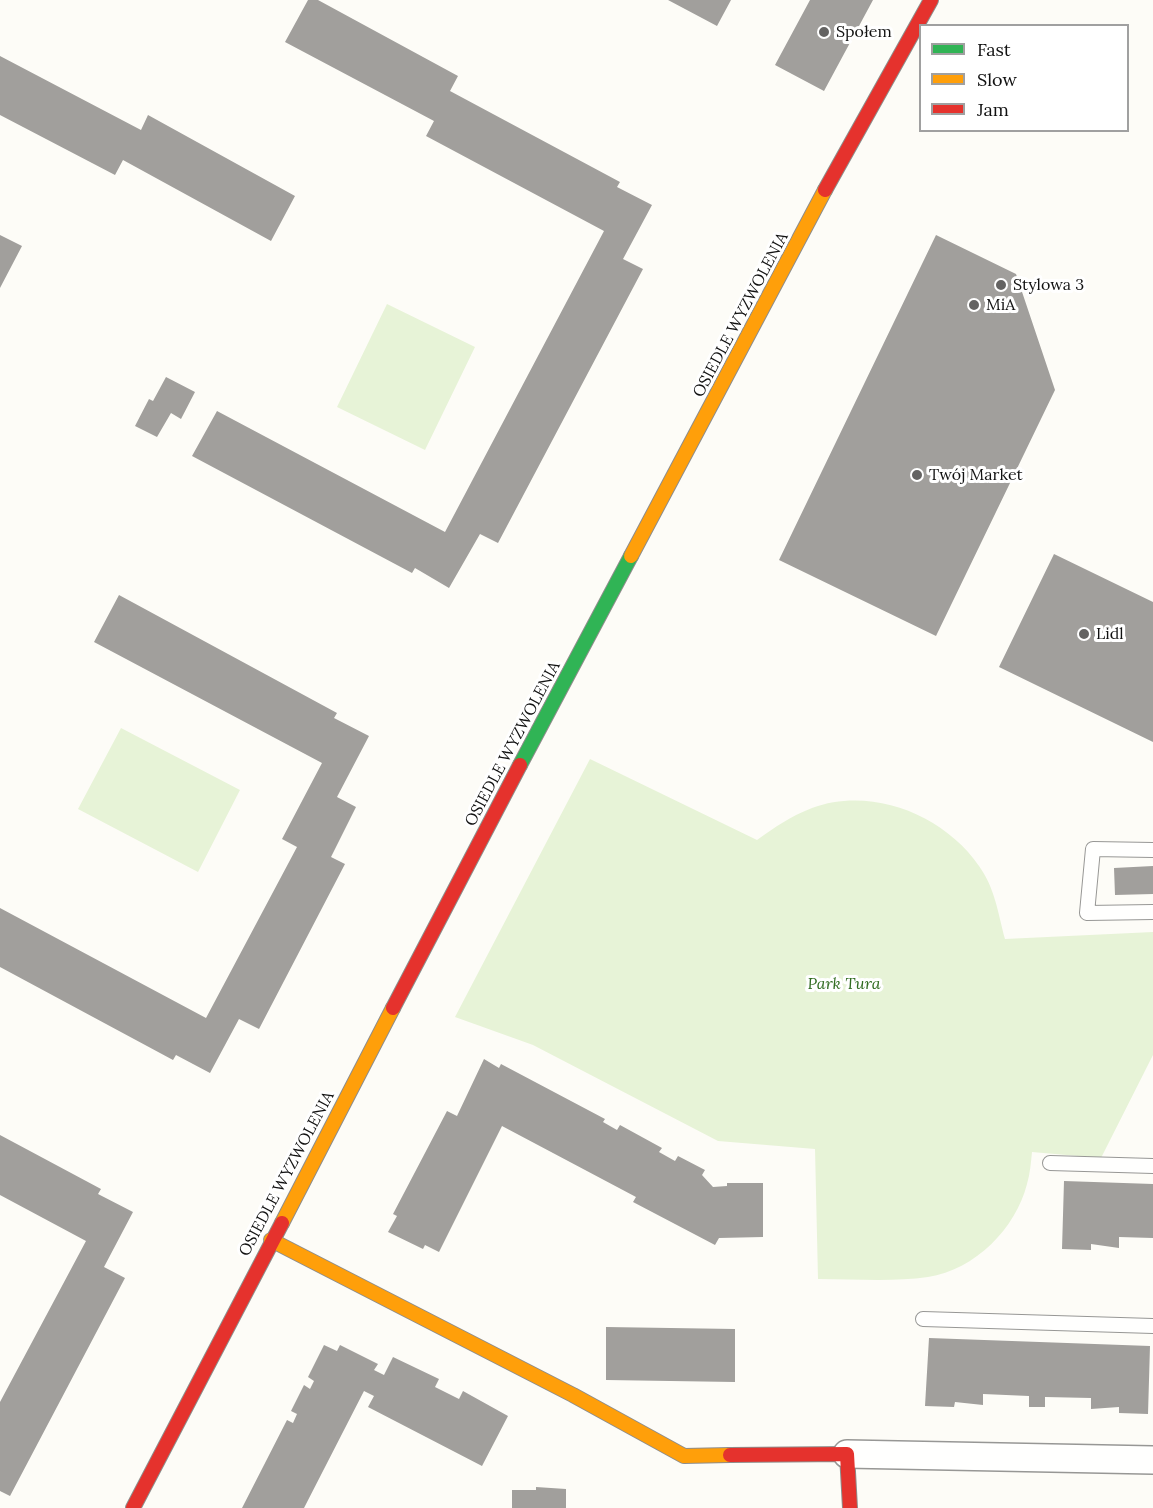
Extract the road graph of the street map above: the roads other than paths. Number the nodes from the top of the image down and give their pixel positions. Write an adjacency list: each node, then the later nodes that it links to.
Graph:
1 (931, 0): 6 (street, OSIEDLE WYZWOLENIA)
2 (1153, 850): 3 (lane)
3 (1153, 912)
4 (1050, 1162): 5 (lane)
5 (1153, 1166)
6 (272, 1240): 9 (street); 11 (street, OSIEDLE WYZWOLENIA)
7 (923, 1319): 8 (lane)
8 (1153, 1326)
9 (847, 1454): 10 (street); 12 (street)
10 (1153, 1460)
11 (133, 1508)
12 (850, 1508)

